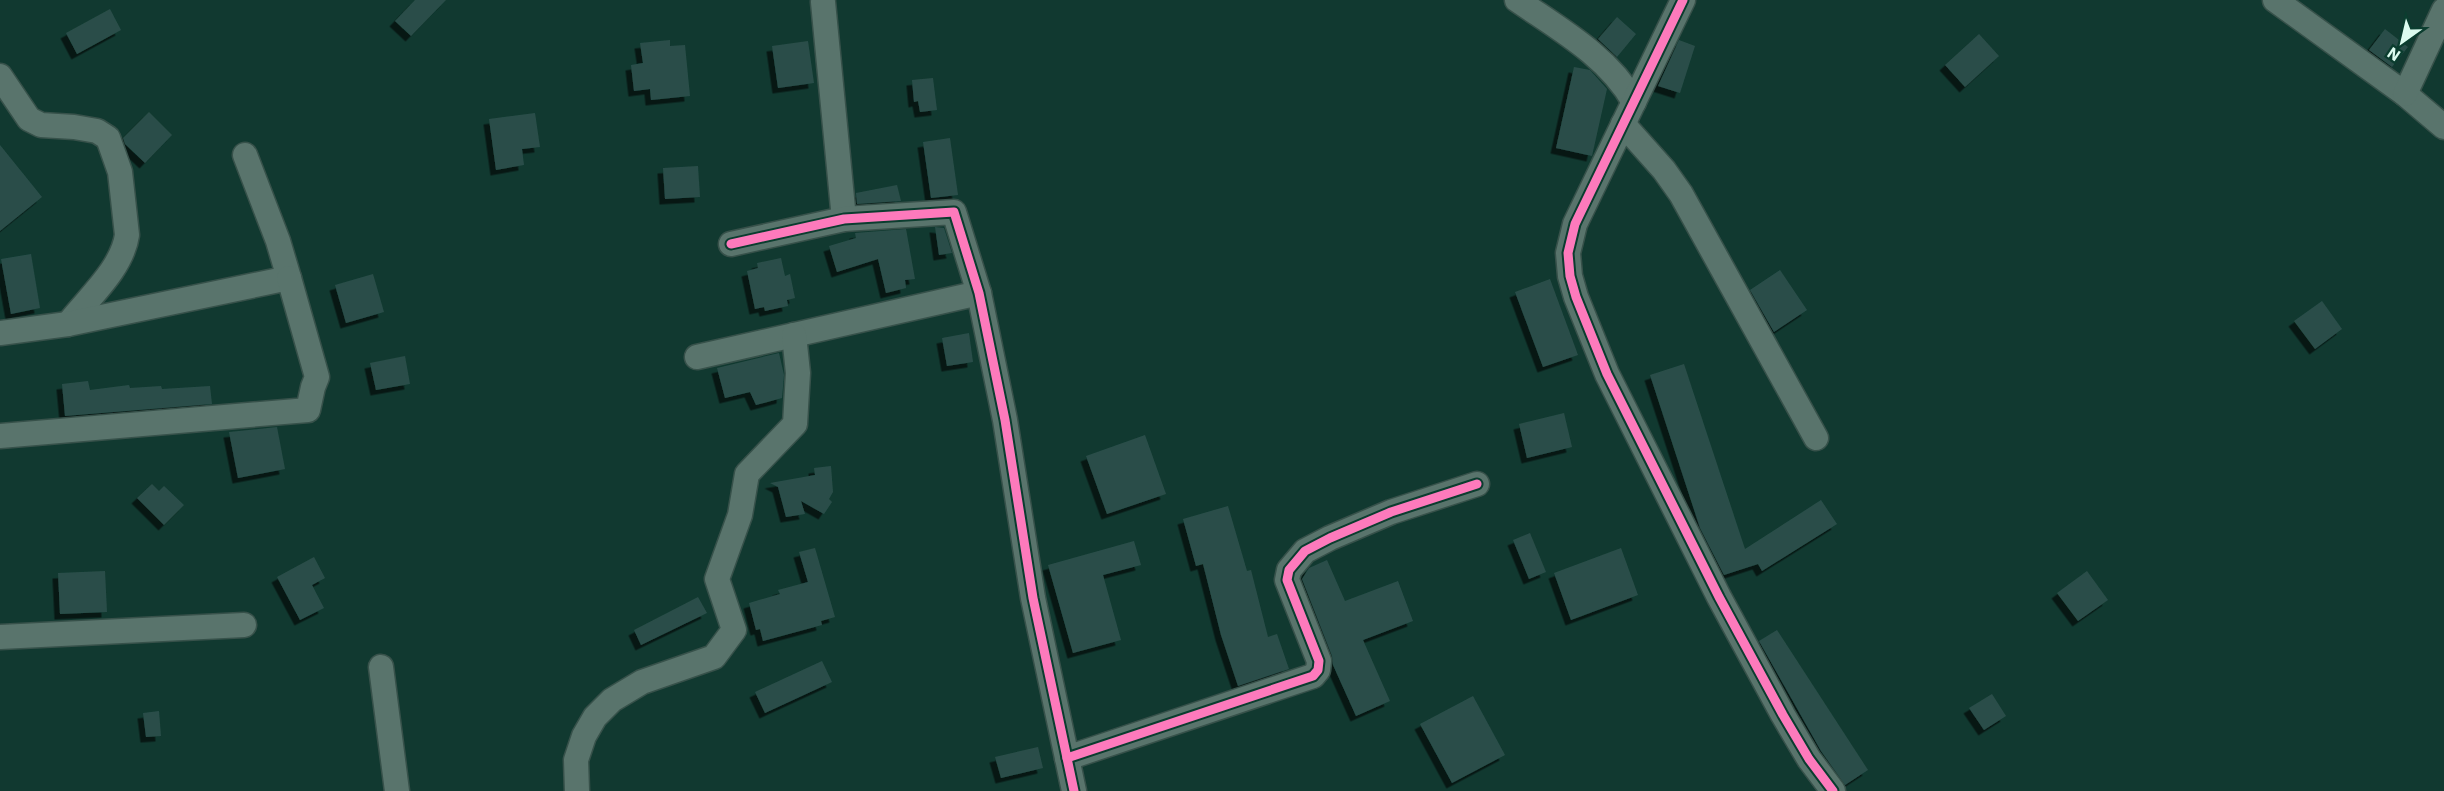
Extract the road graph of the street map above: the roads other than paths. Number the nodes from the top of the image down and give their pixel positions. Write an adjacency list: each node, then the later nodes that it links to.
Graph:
1 (1517, 0): 8 (street)
2 (1683, 0): 8 (street)
3 (2274, 0): 7 (street)
4 (823, 2): 12 (street)
5 (2444, 10): 7 (street)
6 (0, 76): 16 (street)
7 (2405, 94): 10 (street)
8 (1634, 102): 9 (street)
9 (1623, 124): 21 (street); 30 (street)
10 (2444, 127)
11 (245, 155): 14 (street)
12 (844, 219): 13 (street); 15 (street)
13 (731, 244)
14 (289, 278): 16 (street); 20 (street)
15 (979, 294): 18 (street); 26 (street)
16 (68, 324): 17 (street)
17 (0, 333)
18 (794, 335): 19 (street); 28 (street)
19 (697, 357)
20 (0, 436)
21 (1816, 438)
22 (1477, 484): 26 (street)
23 (244, 625): 24 (street)
24 (0, 637)
25 (381, 667): 27 (street)
26 (1067, 758): 29 (street)
27 (398, 791)
28 (577, 791)
29 (1074, 791)
30 (1833, 791)

